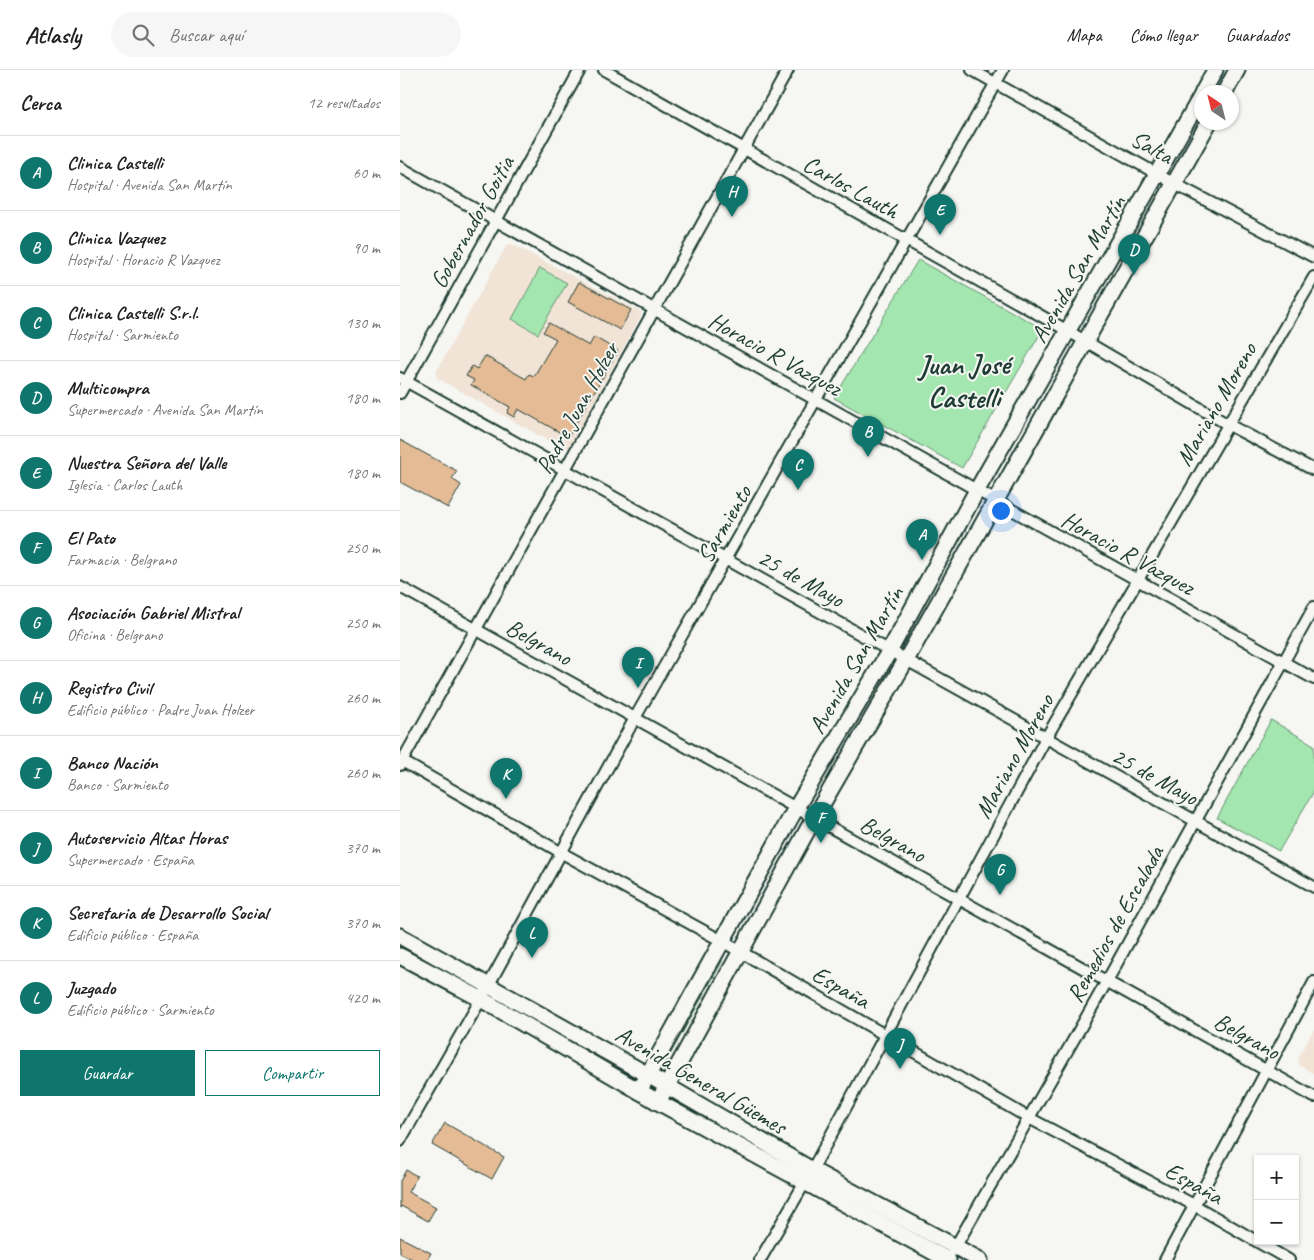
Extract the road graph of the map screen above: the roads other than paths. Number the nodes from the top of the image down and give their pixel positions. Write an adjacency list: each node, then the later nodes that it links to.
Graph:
1 (580, 70): 17 (street, Gobernador Goitia)
2 (604, 70): 13 (street, Carlos Lauth)
3 (788, 70): 13 (street, Padre Juan Holzer)
4 (972, 70): 8 (street, Salta)
5 (1003, 70): 8 (street, Sarmiento)
6 (1215, 70): 9 (main road, Avenida San Martín)
7 (1237, 70): 10 (main road)
8 (996, 83): 15 (street, Salta); 18 (street, Sarmiento)
9 (1207, 85)
10 (1229, 85)
11 (1194, 109): 15 (main road, Avenida San Martín)
12 (1205, 130): 16 (main road, Avenida San Martín)
13 (744, 150): 18 (street, Carlos Lauth); 21 (street, Padre Juan Holzer)
14 (400, 167): 17 (street, Horacio R Vazquez)
15 (1158, 174): 16 (street, Salta); 22 (main road, Avenida San Martín)
16 (1175, 184): 19 (street, Salta); 23 (main road, Avenida San Martín)
17 (495, 220): 21 (street, Horacio R Vazquez); 24 (street, Gobernador Goitia)
18 (907, 241): 22 (street, Carlos Lauth); 26 (street, Sarmiento)
19 (1314, 257)
20 (1314, 277): 27 (street, Mariano Moreno)
21 (654, 310): 26 (street, Horacio R Vazquez); 28 (street, Padre Juan Holzer)
22 (1068, 331): 23 (street, Carlos Lauth); 30 (main road, Avenida San Martín)
23 (1085, 342): 27 (street, Carlos Lauth); 31 (main road, Avenida San Martín)
24 (403, 380): 25 (street, Gobernador Goitia); 28 (street, 25 de Mayo)
25 (400, 393)
26 (817, 401): 30 (street, Horacio R Vazquez); 32 (street, Sarmiento)
27 (1227, 424): 29 (street, Carlos Lauth); 33 (street, Mariano Moreno)
28 (565, 470): 32 (street, 25 de Mayo); 36 (street, Padre Juan Holzer)
29 (1314, 470)
30 (977, 490): 31 (street, Horacio R Vazquez); 37 (main road, Avenida San Martín)
31 (996, 501): 33 (street, Horacio R Vazquez); 38 (main road, Avenida San Martín)
32 (726, 560): 37 (street, 25 de Mayo); 41 (street, Sarmiento)
33 (1136, 580): 39 (street, Horacio R Vazquez); 42 (street, Mariano Moreno)
34 (400, 587): 36 (street, Belgrano)
35 (1314, 607): 39 (street, Remedios de Escalada)
36 (476, 629): 41 (street, Belgrano); 43 (street, Padre Juan Holzer)
37 (890, 650): 38 (street, 25 de Mayo); 44 (main road, Avenida San Martín)
38 (906, 660): 42 (street, 25 de Mayo); 45 (main road, Avenida San Martín)
39 (1283, 662): 40 (street, Horacio R Vazquez); 46 (street, Remedios de Escalada)
40 (1314, 680)
41 (635, 718): 44 (street, Belgrano); 47 (street, Sarmiento)
42 (1046, 738): 46 (street, 25 de Mayo); 49 (street, Mariano Moreno)
43 (401, 762): 47 (street, España)
44 (796, 808): 45 (street, Belgrano); 51 (main road, Avenida San Martín)
45 (814, 818): 49 (street, Belgrano); 52 (main road, Avenida San Martín)
46 (1195, 821): 48 (street, 25 de Mayo); 54 (street, Remedios de Escalada)
47 (562, 853): 51 (street, España); 56 (street, Sarmiento)
48 (1314, 887)
49 (960, 899): 54 (street, Belgrano); 58 (street, Mariano Moreno)
50 (400, 936): 56 (main road, Avenida General Güemes)
51 (722, 941): 52 (street, España); 60 (main road, Avenida San Martín)
52 (740, 952): 58 (street, España); 61 (main road, Avenida San Martín)
53 (400, 956): 57 (main road, Avenida General Güemes)
54 (1107, 981): 59 (street, Belgrano); 65 (street, Remedios de Escalada)
55 (1314, 982): 59 (street)
56 (488, 985): 57 (street, Sarmiento); 60 (main road, Avenida General Güemes)
57 (481, 999): 62 (main road, Avenida General Güemes); 66 (street, Sarmiento)
58 (885, 1036): 65 (street, España); 67 (street, Mariano Moreno)
59 (1267, 1070): 63 (street, Belgrano); 68 (street)
60 (648, 1075): 61 (main road, Avenida General Güemes); 62 (main road, Avenida San Martín)
61 (666, 1085): 64 (main road, Avenida San Martín); 67 (main road, Avenida General Güemes)
62 (639, 1091): 64 (main road, Avenida General Güemes)
63 (1314, 1097)
64 (658, 1102): 67 (main road, Avenida General Güemes)
65 (1029, 1118): 68 (street, España); 69 (street, Remedios de Escalada)
66 (400, 1141)
67 (809, 1176): 69 (main road, Avenida General Güemes); 70 (street, Mariano Moreno); 71 (main road, Avenida General Güemes)
68 (1194, 1205): 73 (street); 74 (street, España)
69 (955, 1246): 71 (street, Remedios de Escalada); 72 (main road, Avenida General Güemes)
70 (760, 1260)
71 (948, 1260)
72 (980, 1260)
73 (1165, 1260)
74 (1289, 1260)

